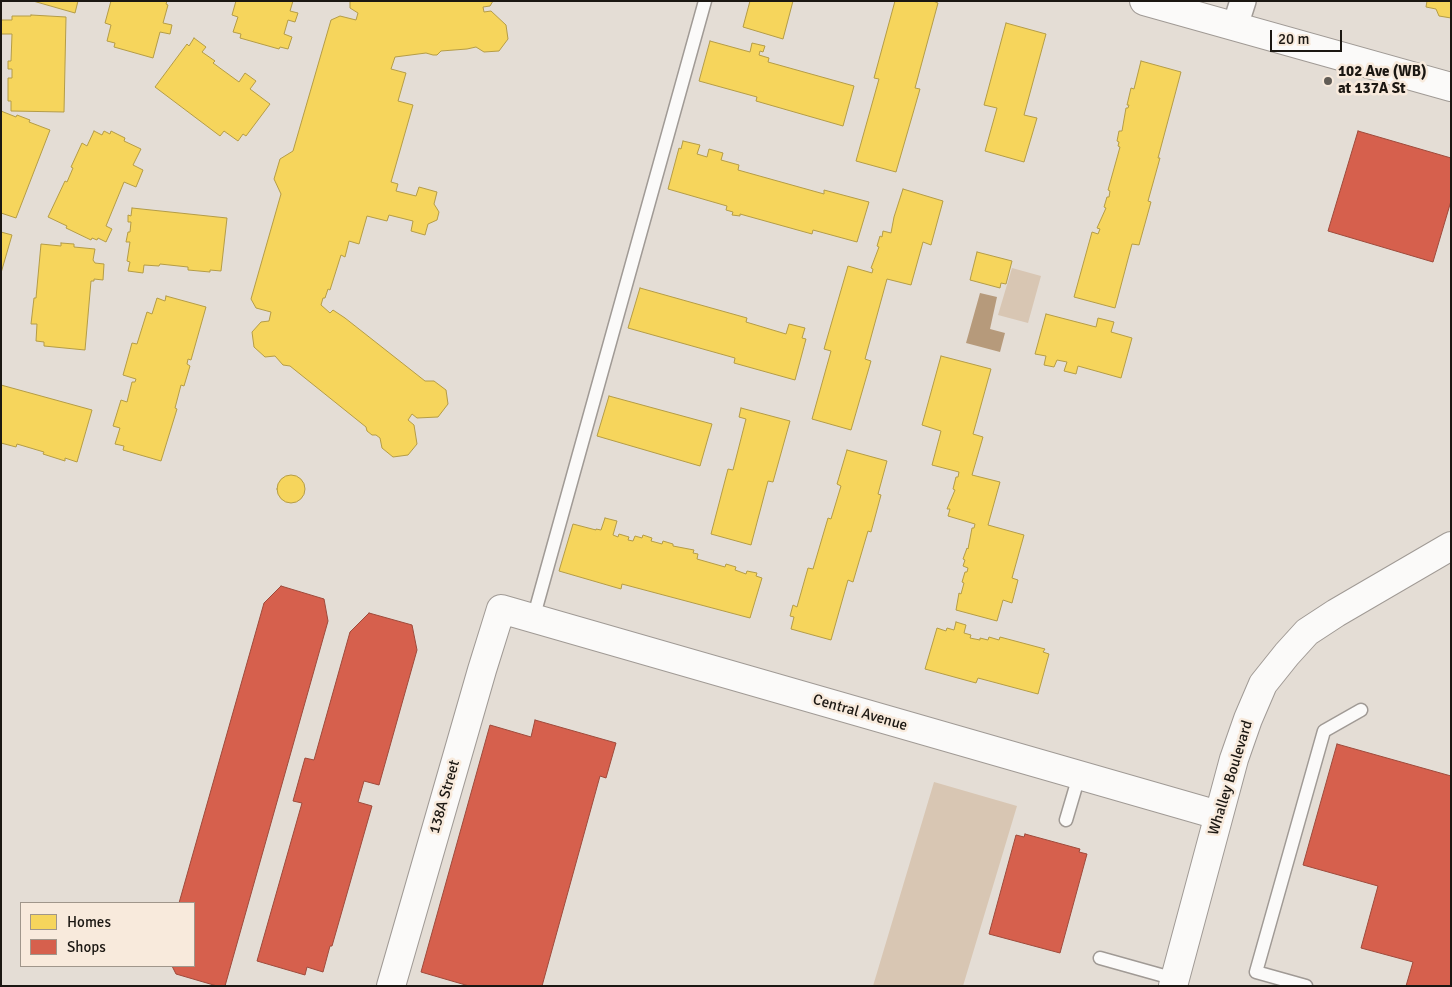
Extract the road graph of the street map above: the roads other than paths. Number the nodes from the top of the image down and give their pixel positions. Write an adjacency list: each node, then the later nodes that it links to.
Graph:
1 (705, 1): 7 (lane)
2 (1144, 1): 3 (street)
3 (1239, 14): 4 (street)
4 (1451, 87)
5 (1451, 546): 10 (street, Whalley Boulevard)
6 (501, 609): 7 (street, Central Avenue); 14 (street, 138A Street)
7 (534, 619): 9 (street, Central Avenue)
8 (1361, 710): 15 (lane)
9 (1079, 776): 10 (street, Central Avenue); 11 (lane)
10 (1218, 816): 13 (street, Whalley Boulevard)
11 (1066, 820)
12 (1100, 958): 13 (lane)
13 (1174, 982)
14 (391, 986)
15 (1306, 986)

